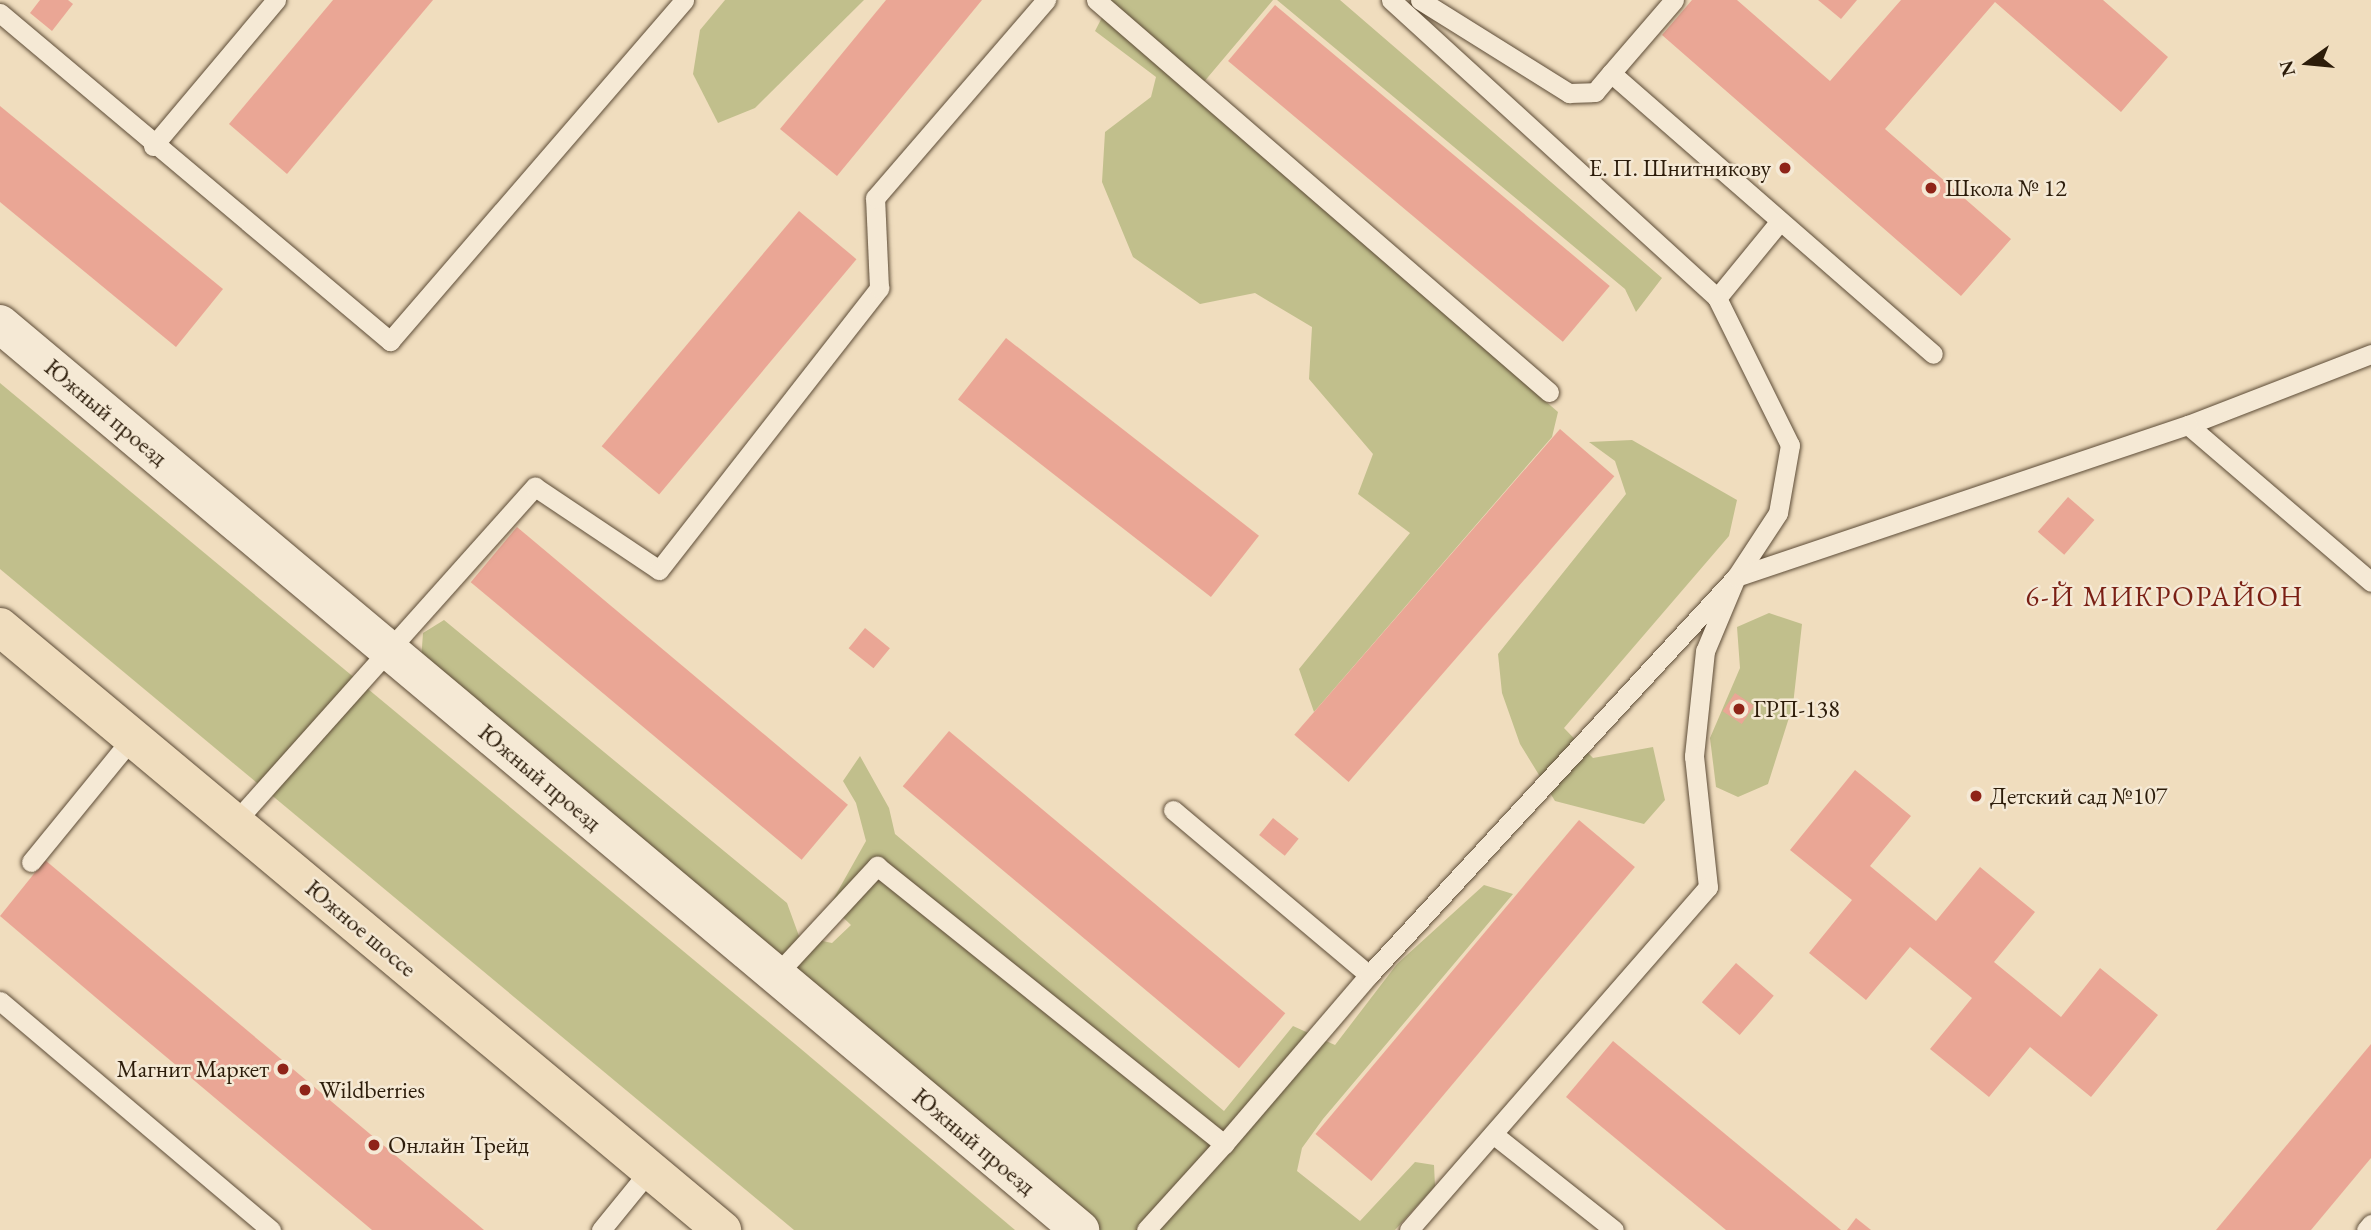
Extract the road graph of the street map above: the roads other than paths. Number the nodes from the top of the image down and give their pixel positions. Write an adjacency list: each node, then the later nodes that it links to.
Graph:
1 (276, 0): 10 (lane)
2 (684, 0): 10 (lane)
3 (1046, 0): 21 (lane)
4 (1096, 0): 16 (lane)
5 (1391, 0): 12 (lane)
6 (1420, 0): 9 (lane)
7 (1674, 0): 9 (lane)
8 (0, 13): 10 (lane)
9 (1611, 73): 11 (lane)
10 (153, 146)
11 (1780, 221): 12 (lane); 14 (lane)
12 (1717, 298): 18 (lane)
13 (0, 324): 21 (street, Южный проезд)
14 (1933, 354)
15 (2371, 354): 17 (lane)
16 (1549, 392)
17 (2188, 425): 18 (lane); 19 (lane)
18 (1736, 577): 27 (lane); 29 (lane)
19 (2371, 582)
20 (0, 627): 22 (main road, Южное шоссе)
21 (391, 652): 24 (lane); 26 (street, Южный проезд)
22 (133, 737): 24 (main road, Южное шоссе); 25 (lane)
23 (1173, 810): 27 (lane)
24 (235, 822): 31 (main road, Южное шоссе)
25 (31, 862)
26 (776, 975): 30 (lane); 36 (street, Южный проезд)
27 (1369, 975): 30 (lane)
28 (0, 1001): 33 (lane)
29 (1493, 1134): 38 (lane); 39 (lane)
30 (1224, 1144): 37 (lane)
31 (650, 1170): 34 (lane); 35 (main road, Южное шоссе)
32 (2371, 1224): 40 (lane)
33 (271, 1230)
34 (601, 1230)
35 (722, 1230)
36 (1080, 1230)
37 (1146, 1230)
38 (1409, 1230)
39 (1614, 1230)
40 (2366, 1230)

